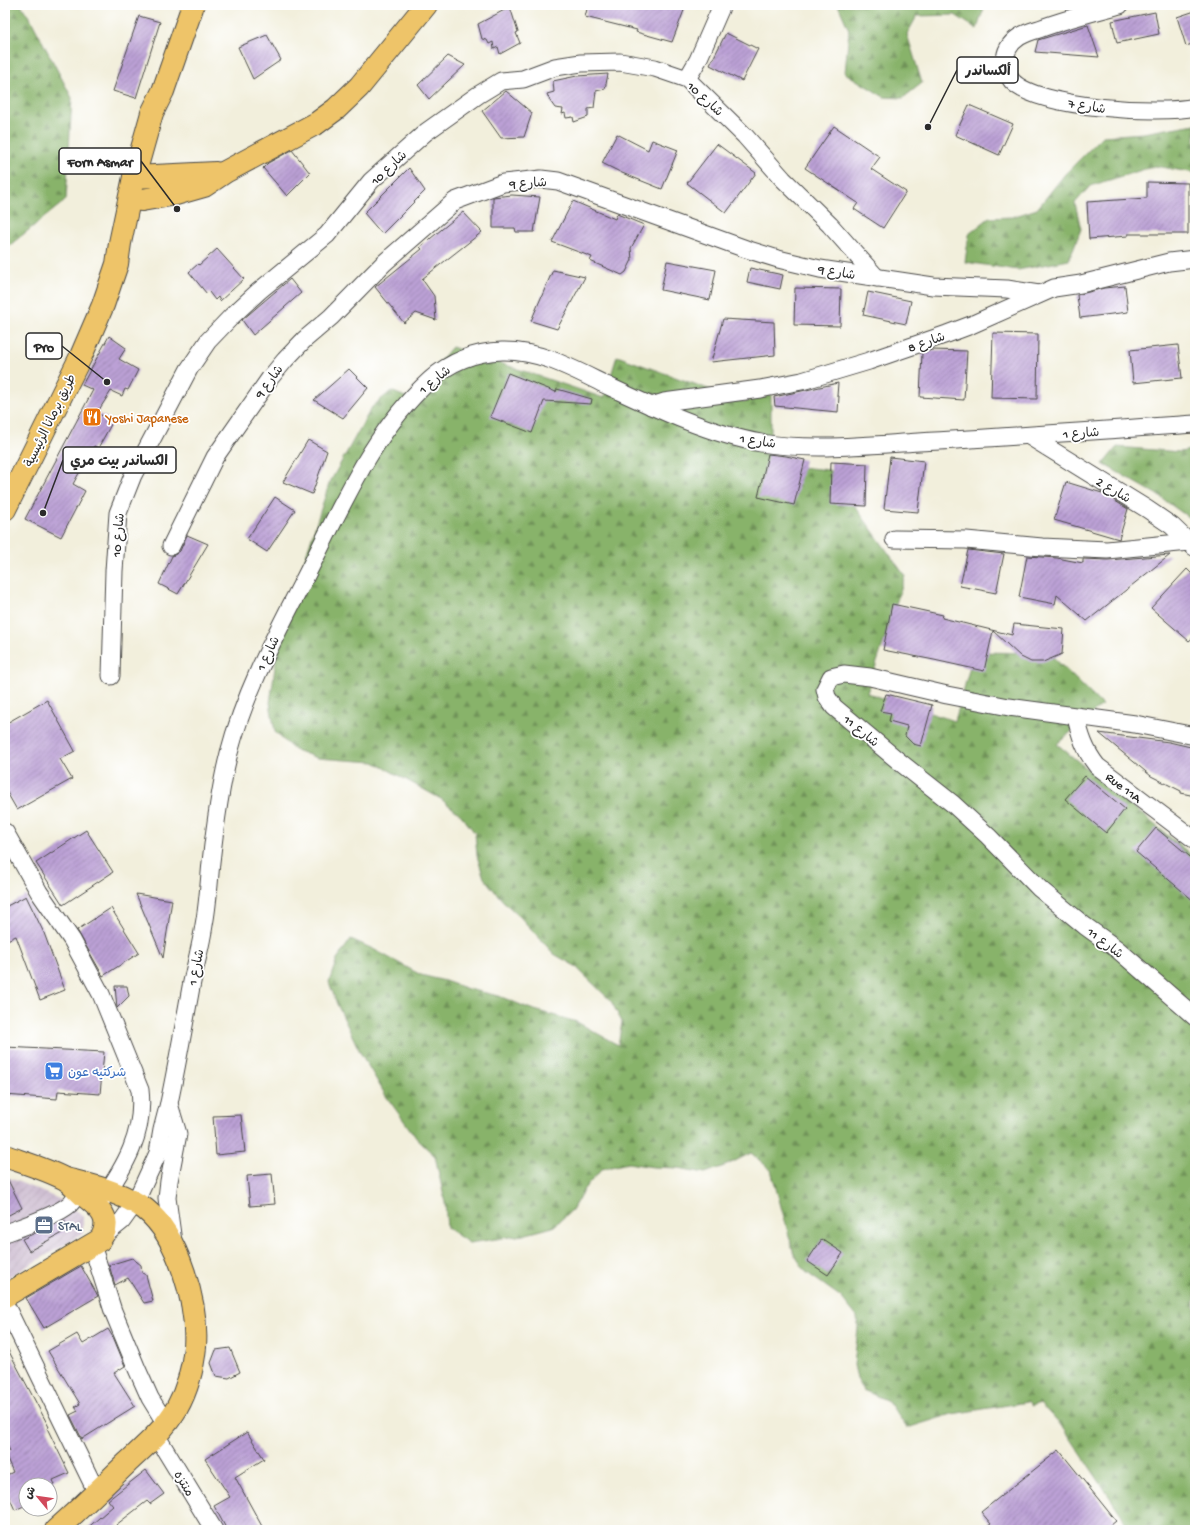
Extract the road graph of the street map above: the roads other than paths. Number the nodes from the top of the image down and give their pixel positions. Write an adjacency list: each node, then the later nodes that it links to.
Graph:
1 (193, 5): 8 (main road, طريق برمانا الرئيسية)
2 (426, 5): 7 (main road)
3 (722, 5): 5 (street)
4 (1120, 5): 6 (street, شارع 7)
5 (687, 79): 11 (street, شارع 10); 20 (street, شارع 10)
6 (1195, 107)
7 (226, 172): 8 (main road); 9 (main road)
8 (141, 177): 9 (main road, طريق برمانا الرئيسية)
9 (136, 199): 16 (main road, طريق برمانا الرئيسية)
10 (1195, 259): 12 (street, شارع 8)
11 (877, 278): 12 (street, شارع 9); 19 (street, شارع 9)
12 (1039, 294): 13 (street, شارع 8)
13 (651, 406): 15 (street, شارع 1); 26 (street, شارع 1)
14 (1195, 424): 15 (street, شارع 1)
15 (1029, 436): 18 (street, شارع 2)
16 (5, 509)
17 (894, 539): 18 (street)
18 (1192, 545)
19 (171, 546)
20 (111, 676)
21 (1076, 717): 22 (street, شارع 11); 24 (street, Rue 11A); 25 (street, شارع 11)
22 (1195, 736)
23 (5, 832): 29 (street)
24 (1195, 840)
25 (1195, 1017)
26 (169, 1103): 30 (street, شارع 1); 33 (street)
27 (5, 1156): 28 (main road)
28 (73, 1185): 29 (main road); 31 (street)
29 (103, 1198): 30 (main road); 32 (main road)
30 (135, 1203): 32 (street, شارع 1); 33 (main road)
31 (5, 1233)
32 (97, 1241): 34 (main road); 36 (street, منتزه)
33 (174, 1248): 36 (main road)
34 (5, 1296)
35 (5, 1304): 37 (street)
36 (161, 1429): 37 (main road); 39 (street, منتزه)
37 (96, 1493): 38 (main road)
38 (56, 1530)
39 (214, 1530)

